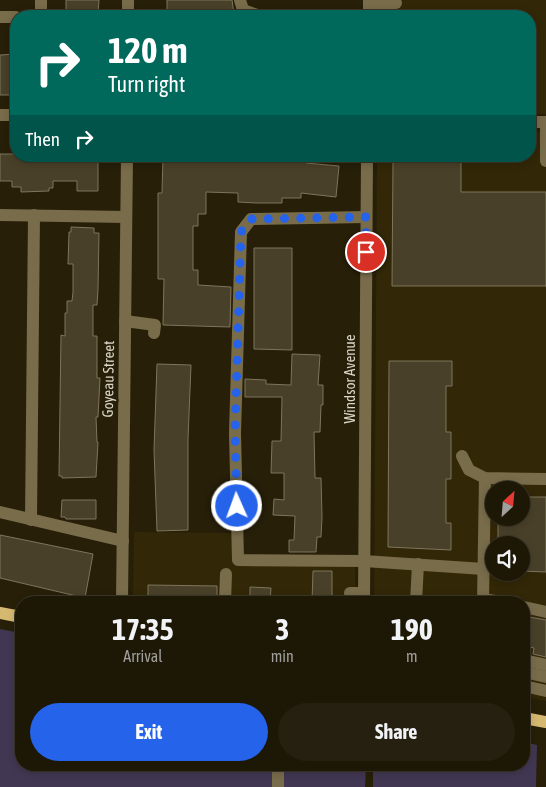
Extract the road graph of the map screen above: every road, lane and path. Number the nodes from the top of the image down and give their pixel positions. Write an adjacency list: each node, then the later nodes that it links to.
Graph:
1 (396, 3): 2 (street)
2 (369, 6)
3 (546, 122): 4 (street)
4 (546, 161)
5 (127, 162): 9 (street, Goyeau Street)
6 (367, 162): 10 (street, Windsor Avenue)
7 (0, 215): 8 (street)
8 (34, 215): 9 (street); 17 (street)
9 (126, 217): 11 (street, Goyeau Street)
10 (366, 217): 19 (street, Windsor Avenue); 19 (street)
11 (125, 322): 12 (street); 18 (street, Goyeau Street)
12 (154, 333)
13 (462, 456): 14 (street)
14 (485, 478): 15 (street); 21 (street)
15 (546, 479)
16 (0, 512): 17 (street)
17 (31, 520): 18 (street)
18 (123, 541): 24 (street, Goyeau Street)
19 (364, 561): 20 (street); 27 (street, Windsor Avenue)
20 (418, 564): 21 (street); 28 (street)
21 (484, 569): 29 (street)
22 (226, 574): 25 (street)
23 (350, 593): 26 (street)
24 (122, 596)
25 (226, 596)
26 (358, 596)
27 (364, 596)
28 (416, 596)
29 (483, 596)
30 (530, 608): 31 (street)
31 (546, 612)
32 (0, 613): 33 (main road)
33 (15, 616)
34 (530, 661): 35 (street)
35 (546, 665)
36 (530, 673): 37 (street)
37 (546, 676)
38 (530, 687): 39 (street)
39 (546, 691)
40 (530, 719): 41 (main road)
41 (546, 722)
42 (278, 771): 43 (street)
43 (278, 787)

